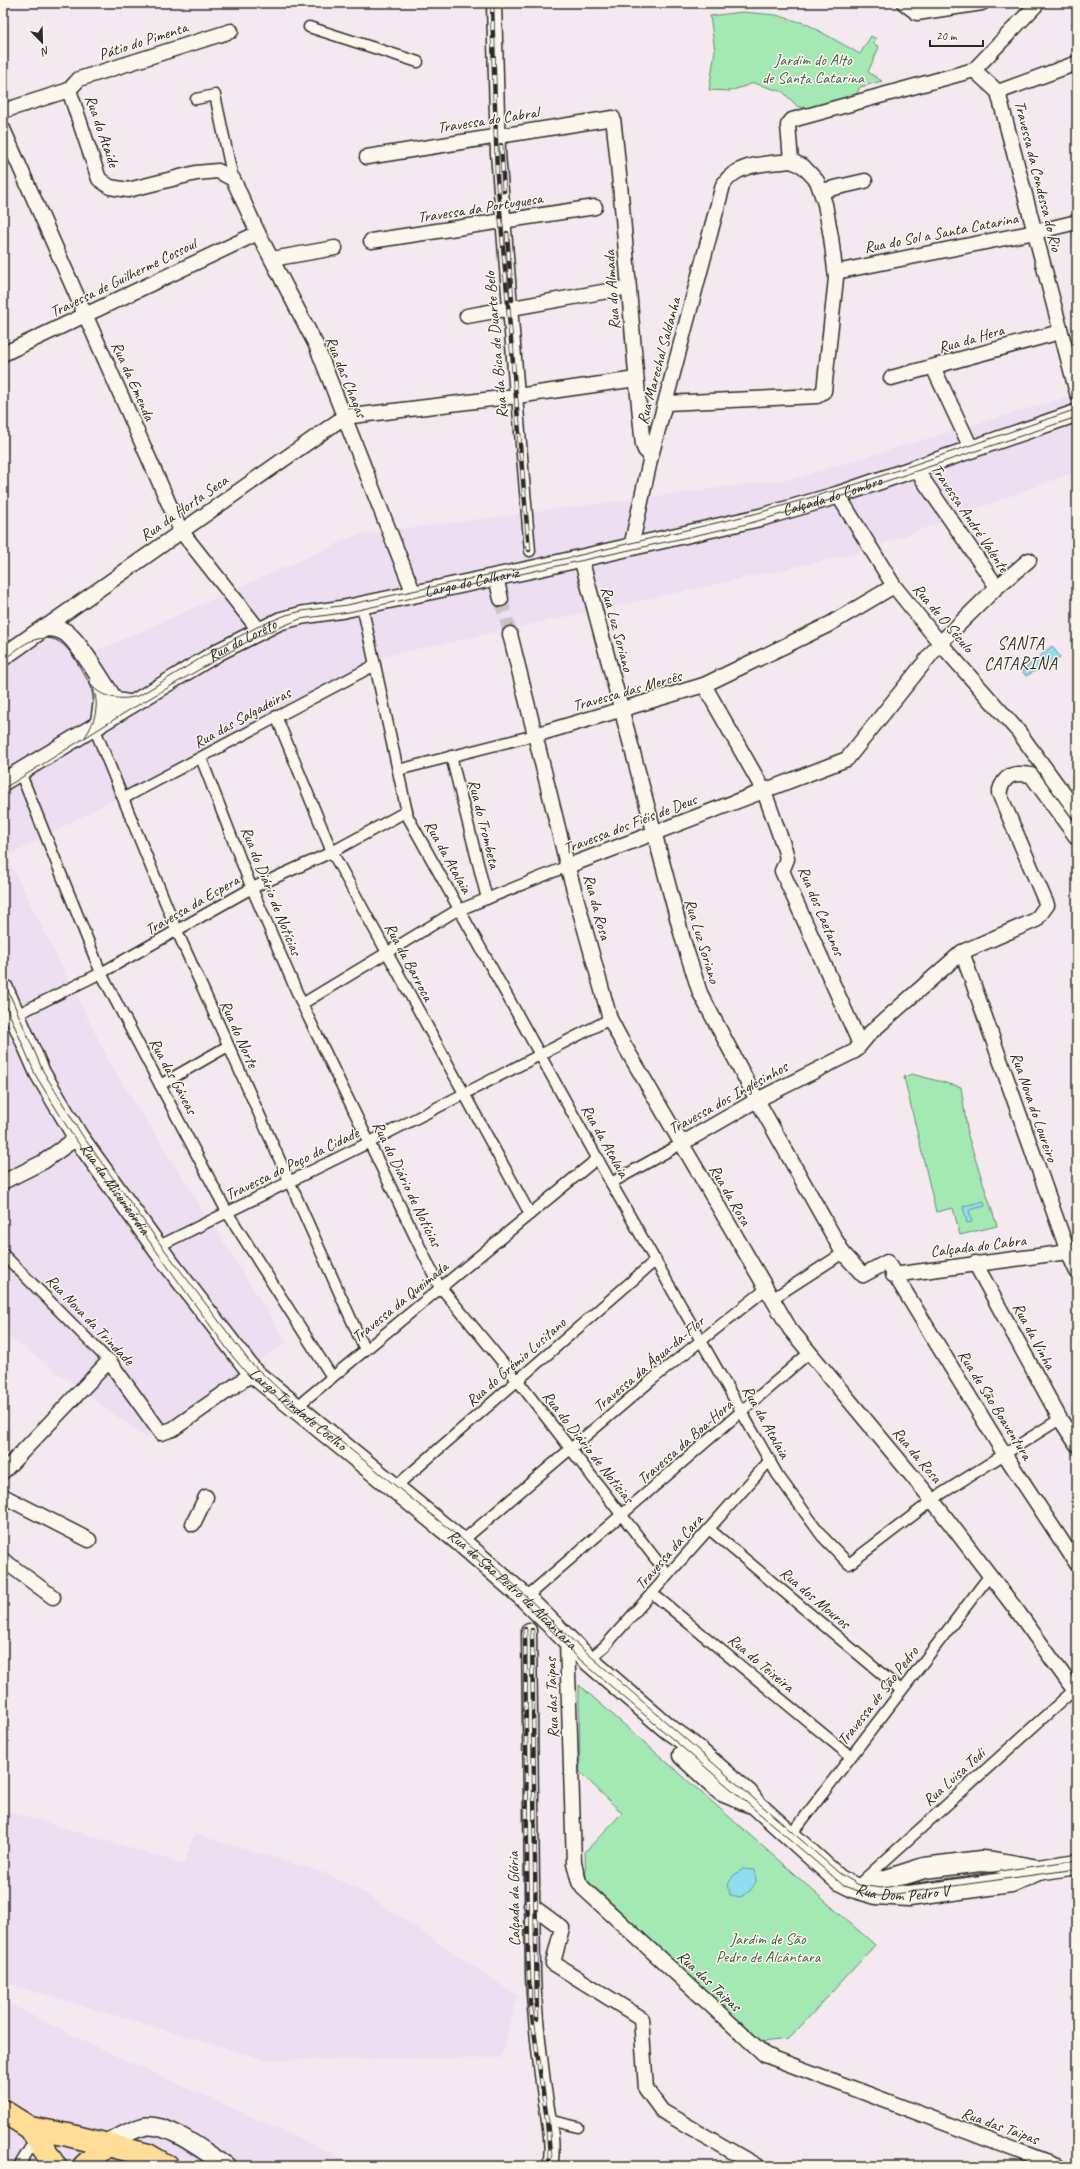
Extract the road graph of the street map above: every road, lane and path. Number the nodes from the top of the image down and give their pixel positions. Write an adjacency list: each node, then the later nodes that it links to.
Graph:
1 (494, 3): 16 (street, Rua da Bica de Duarte Belo)
2 (904, 3): 3 (street)
3 (982, 3)
4 (1038, 3): 9 (street)
5 (308, 27): 7 (street)
6 (231, 31): 10 (street, Pátio do Pimenta)
7 (418, 62)
8 (1077, 63): 11 (street)
9 (974, 70): 11 (street, Travessa da Condessa do Rio); 18 (street)
10 (69, 90): 13 (street, Rua do Ataíde); 19 (street, Rua do Ataíde)
11 (998, 92): 25 (street, Travessa da Condessa do Rio)
12 (196, 99): 19 (street, Rua das Chagas)
13 (3, 111)
14 (613, 118): 16 (street, Travessa do Cabral); 38 (street, Rua do Almada)
15 (3, 129): 33 (street, Rua da Emenda)
16 (498, 136): 17 (street, Travessa do Cabral); 23 (street, Rua da Bica de Duarte Belo)
17 (367, 157)
18 (791, 161): 21 (street); 42 (street, Rua Marechal Saldanha)
19 (233, 180): 26 (street, Rua das Chagas)
20 (865, 181): 21 (street)
21 (821, 191): 30 (street)
22 (595, 207): 23 (street, Travessa da Portuguesa)
23 (503, 222): 27 (street, Travessa da Portuguesa); 32 (street, Rua da Bica de Duarte Belo)
24 (1077, 222): 25 (street, Rua do Sol a Santa Catarina)
25 (1035, 232): 30 (street, Rua do Sol a Santa Catarina); 35 (street, Travessa da Condessa do Rio)
26 (258, 233): 29 (street, Rua das Chagas); 33 (street, Travessa de Guilherme Cossoul)
27 (371, 241)
28 (335, 248): 29 (street)
29 (272, 259): 44 (street, Rua das Chagas)
30 (836, 272): 42 (street)
31 (619, 289): 32 (street)
32 (510, 309): 34 (street); 41 (street, Rua da Bica de Duarte Belo)
33 (85, 315): 36 (street, Travessa de Guilherme Cossoul); 49 (street, Rua da Emenda)
34 (467, 316)
35 (1060, 332): 37 (street, Rua da Hera); 40 (street, Travessa da Condessa do Rio)
36 (3, 354)
37 (933, 367): 39 (street, Rua da Hera); 45 (street)
38 (636, 378): 41 (street); 46 (street, Rua do Almada)
39 (891, 378)
40 (1077, 393)
41 (517, 396): 44 (street); 51 (street, Rua da Bica de Duarte Belo)
42 (666, 403): 46 (street, Rua Marechal Saldanha)
43 (1077, 413): 45 (street, Calçada do Combro)
44 (344, 417): 49 (street, Rua da Horta Seca); 57 (street, Rua das Chagas)
45 (970, 448): 47 (street, Calçada do Combro)
46 (651, 456): 50 (street, Rua Marechal Saldanha)
47 (916, 468): 48 (street, Calçada do Combro); 56 (street, Travessa André Valente)
48 (838, 495): 50 (street, Calçada do Combro); 55 (street, Rua de O Século)
49 (181, 531): 60 (street, Rua da Horta Seca); 61 (street, Rua da Emenda)
50 (631, 547): 52 (street, Calçada do Combro)
51 (530, 550)
52 (581, 558): 54 (street, Largo do Calhariz); 69 (street, Rua Luz Soriano)
53 (1029, 560): 56 (street, Travessa André Valente)
54 (496, 577): 57 (street, Largo do Calhariz); 58 (street)
55 (894, 586): 63 (street, Rua de O Século); 67 (street, Travessa das Mercês)
56 (996, 587): 63 (street, Travessa André Valente)
57 (414, 594): 59 (street, Largo do Calhariz)
58 (501, 599)
59 (362, 605): 61 (street, Rua do Loreto); 65 (street, Rua da Atalaia)
60 (44, 628): 64 (street); 66 (street)
61 (259, 630): 68 (street, Rua do Loreto)
62 (510, 634): 72 (street, Rua da Rosa)
63 (940, 643): 78 (street, Travessa dos Fiéis de Deus); 81 (street, Rua de O Século)
64 (3, 657)
65 (375, 665): 70 (street, Rua das Salgadeiras); 75 (street, Rua da Atalaia)
66 (98, 677): 68 (street); 71 (street)
67 (704, 685): 69 (street, Travessa das Mercês); 78 (street, Rua dos Caetanos)
68 (132, 704): 71 (street, Rua do Loreto)
69 (621, 711): 72 (street, Travessa das Mercês); 82 (street, Rua Luz Soriano)
70 (276, 716): 74 (street, Rua das Salgadeiras); 84 (street, Rua da Barroca)
71 (97, 726): 76 (street, Rua do Loreto); 79 (street, Rua do Norte)
72 (535, 735): 73 (street, Travessa das Mercês); 85 (street, Rua da Rosa)
73 (451, 756): 75 (street, Travessa das Mercês); 87 (street, Rua do Trombeta)
74 (201, 758): 79 (street, Rua das Salgadeiras); 86 (street, Rua do Diário de Notícias)
75 (398, 770): 80 (street, Rua da Atalaia)
76 (20, 772): 77 (street, Rua do Loreto); 92 (street, Rua das Gáveas)
77 (3, 782)
78 (764, 791): 82 (street, Travessa dos Fiéis de Deus); 97 (street, Rua dos Caetanos)
79 (124, 798): 89 (street, Rua do Norte)
80 (407, 811): 84 (street, Travessa da Espera); 88 (street, Rua da Atalaia)
81 (1077, 812)
82 (654, 832): 85 (street, Travessa dos Fiéis de Deus); 102 (street, Rua Luz Soriano)
83 (1077, 838): 91 (street, Travessa dos Inglesinhos)
84 (332, 852): 86 (street, Travessa da Espera); 90 (street, Rua da Barroca)
85 (568, 866): 87 (street, Travessa dos Fiéis de Deus); 96 (street, Rua da Rosa)
86 (252, 888): 89 (street, Travessa da Espera); 94 (street, Rua do Diário de Notícias)
87 (487, 899): 88 (street, Travessa dos Fiéis de Deus)
88 (460, 909): 90 (street, Travessa dos Fiéis de Deus); 99 (street, Rua da Atalaia)
89 (177, 931): 92 (street, Travessa da Espera); 98 (street, Rua do Norte)
90 (386, 952): 94 (street, Travessa dos Fiéis de Deus); 101 (street, Rua da Barroca)
91 (962, 952): 97 (street, Travessa dos Inglesinhos); 113 (street, Rua Nova do Loureiro)
92 (102, 973): 95 (street, Travessa da Espera); 100 (street, Rua das Gáveas)
93 (3, 989): 95 (main road, Rua da Misericórdia)
94 (302, 1004): 104 (street, Rua do Diário de Notícias)
95 (14, 1016): 103 (main road, Rua da Misericórdia)
96 (610, 1019): 99 (street, Travessa do Poço da Cidade); 105 (street, Rua da Rosa)
97 (860, 1044): 102 (street, Travessa dos Inglesinhos)
98 (228, 1046): 100 (street); 108 (street, Rua do Norte)
99 (540, 1054): 101 (street, Travessa do Poço da Cidade); 106 (street, Rua da Atalaia)
100 (160, 1085): 110 (street, Rua das Gáveas)
101 (462, 1093): 104 (street, Travessa do Poço da Cidade); 111 (street, Rua da Barroca)
102 (757, 1100): 105 (street, Travessa dos Inglesinhos); 114 (street, Rua Luz Soriano)
103 (78, 1137): 107 (street); 112 (main road, Rua da Misericórdia)
104 (370, 1142): 108 (street, Travessa do Poço da Cidade); 120 (street, Rua do Diário de Notícias)
105 (681, 1144): 109 (street, Travessa dos Inglesinhos); 121 (street, Rua da Rosa)
106 (598, 1158): 109 (street, Rua da Atalaia); 111 (street, Travessa da Queimada)
107 (3, 1182)
108 (289, 1182): 110 (street, Travessa do Poço da Cidade); 123 (street, Rua do Norte)
109 (611, 1183): 116 (street, Rua da Atalaia)
110 (228, 1212): 112 (street, Travessa do Poço da Cidade); 127 (street, Rua das Gáveas)
111 (530, 1214): 120 (street, Travessa da Queimada)
112 (157, 1247): 126 (main road, Rua da Misericórdia)
113 (1068, 1252): 117 (street, Calçada do Cabra); 119 (street, Rua Nova do Loureiro)
114 (843, 1253): 118 (street, Rua Luz Soriano); 121 (street, Travessa da Água-da-Flor)
115 (3, 1254): 125 (street, Rua Nova da Trindade)
116 (656, 1260): 122 (street, Rua da Atalaia); 128 (street, Rua do Grémio Lusitano)
117 (976, 1263): 118 (street, Calçada do Cabra); 131 (street, Rua da Vinha)
118 (890, 1268): 135 (street, Rua de São Boaventura)
119 (1077, 1272)
120 (441, 1288): 123 (street, Travessa da Queimada); 128 (street, Rua do Diário de Notícias)
121 (769, 1294): 122 (street, Travessa da Água-da-Flor); 124 (street, Rua da Rosa)
122 (702, 1339): 130 (street, Rua da Atalaia); 134 (street, Travessa da Água-da-Flor)
123 (365, 1350): 127 (street, Travessa da Queimada)
124 (809, 1354): 130 (street, Travessa da Boa-Hora); 142 (street, Rua da Rosa)
125 (109, 1361): 132 (street, Rua Nova da Trindade); 138 (street)
126 (253, 1373): 129 (main road, Largo Trindade Coelho); 132 (street, Largo Trindade Coelho)
127 (332, 1377): 129 (street, Travessa da Queimada)
128 (518, 1381): 134 (street, Rua do Diário de Notícias); 139 (street, Rua do Grémio Lusitano)
129 (294, 1408): 136 (main road, Largo Trindade Coelho)
130 (743, 1412): 137 (street, Rua da Atalaia); 143 (street, Travessa da Boa-Hora)
131 (1060, 1419): 133 (street, Rua da Vinha); 135 (street)
132 (161, 1433)
133 (1077, 1445)
134 (570, 1449): 143 (street, Rua do Diário de Notícias); 147 (street, Travessa da Água-da-Flor)
135 (1005, 1455): 142 (street); 149 (street, Rua de São Boaventura)
136 (355, 1456): 139 (main road, Rua de São Pedro de Alcântara)
137 (770, 1460): 142 (street, Rua da Atalaia); 145 (street, Travessa da Cara)
138 (3, 1472)
139 (395, 1487): 147 (main road, Rua de São Pedro de Alcântara)
140 (3, 1496): 146 (street)
141 (206, 1497): 144 (street)
142 (933, 1501): 151 (street, Rua da Rosa)
143 (622, 1516): 150 (street, Rua do Diário de Notícias); 154 (street, Travessa da Boa-Hora)
144 (193, 1524)
145 (709, 1529): 150 (street, Travessa da Cara); 158 (street, Rua dos Mouros)
146 (89, 1540)
147 (461, 1542): 154 (main road, Rua de São Pedro de Alcântara)
148 (3, 1560): 153 (street)
149 (1077, 1564)
150 (668, 1575): 152 (street, Travessa da Cara)
151 (990, 1575): 158 (street, Travessa de São Pedro); 159 (street, Rua da Rosa)
152 (652, 1593): 157 (street, Travessa da Cara); 160 (street, Rua do Teixeira)
153 (52, 1598)
154 (525, 1598): 156 (main road, Rua de São Pedro de Alcântara)
155 (529, 1630): 164 (street, Calçada da Glória)
156 (567, 1641): 157 (main road, Rua de São Pedro de Alcântara); 177 (street, Rua das Taipas)
157 (588, 1660): 161 (main road, Rua de São Pedro de Alcântara)
158 (901, 1690): 160 (street, Travessa de São Pedro)
159 (1076, 1690): 163 (street, Rua Luisa Todi)
160 (850, 1756): 161 (street, Travessa de São Pedro)
161 (790, 1834): 163 (main road, Rua de São Pedro de Alcântara)
162 (1077, 1864): 163 (main road, Rua Dom Pedro V)
163 (855, 1888)
164 (531, 1904): 166 (street, Calçada da Glória); 176 (street)
165 (3, 2111): 168 (main road)
166 (548, 2120): 167 (street); 175 (street, Calçada da Glória)
167 (578, 2127)
168 (33, 2133): 169 (main road); 170 (street); 171 (main road)
169 (108, 2144): 172 (main road); 173 (main road); 174 (street)
170 (19, 2166)
171 (55, 2166)
172 (84, 2166)
173 (167, 2166)
174 (227, 2166)
175 (550, 2166)
176 (757, 2166)
177 (1058, 2166)

